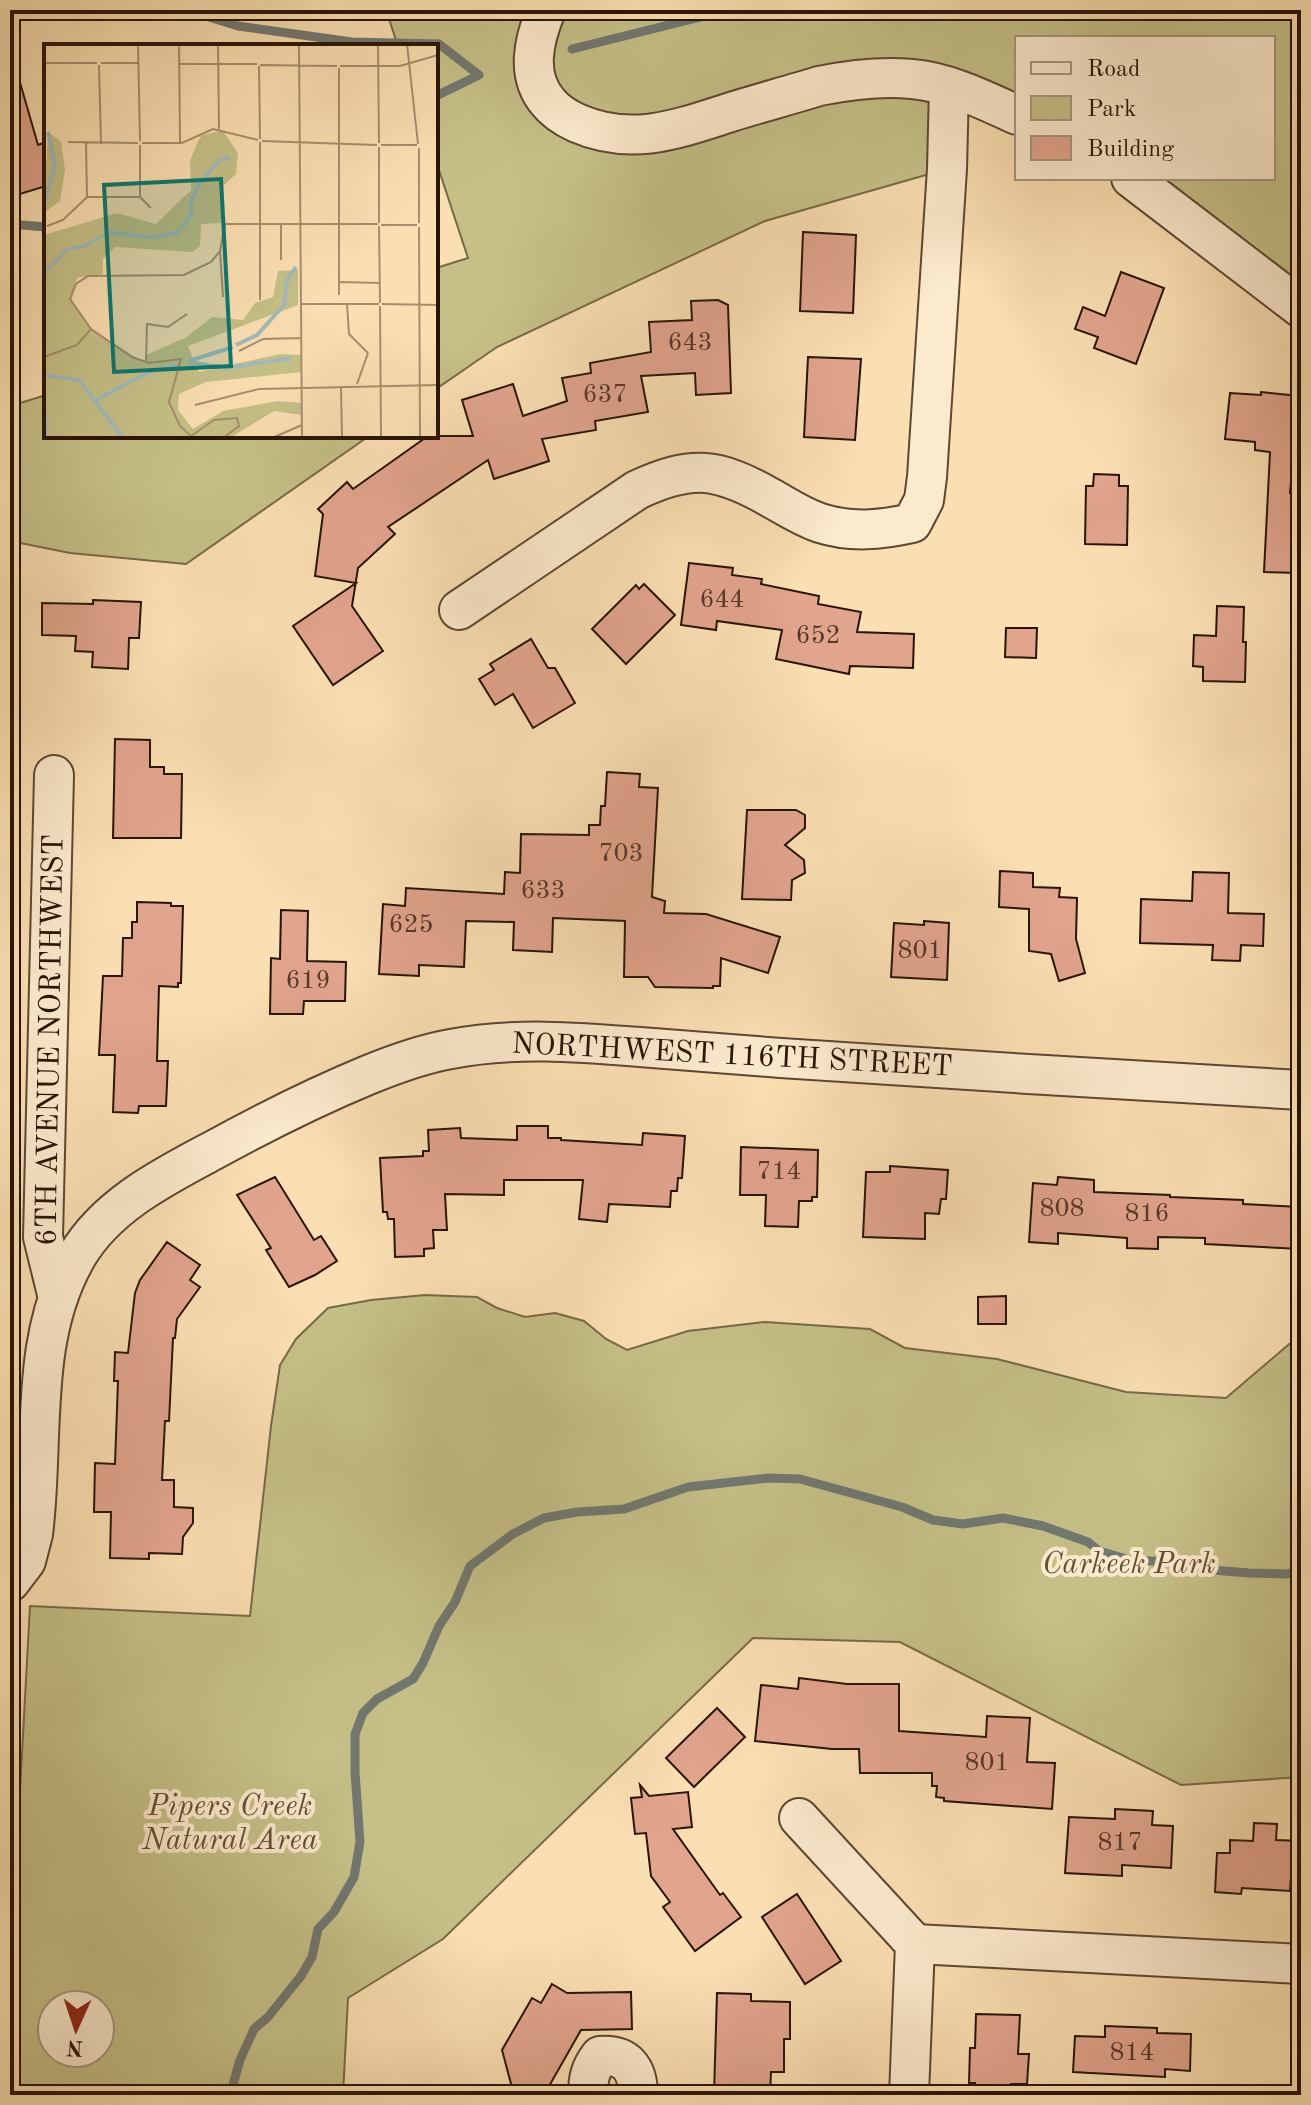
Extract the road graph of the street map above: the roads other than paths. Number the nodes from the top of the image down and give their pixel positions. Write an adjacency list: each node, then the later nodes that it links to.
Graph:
1 (546, 10): 2 (street)
2 (949, 87): 3 (street); 6 (street)
3 (1015, 114)
4 (1134, 180): 5 (street)
5 (1301, 308)
6 (459, 610)
7 (54, 775): 9 (street, 6TH AVENUE NORTHWEST)
8 (1301, 1090): 9 (street, NORTHWEST 116TH STREET)
9 (58, 1298): 10 (street, 6TH AVENUE NORTHWEST)
10 (10, 1582)
11 (799, 1818): 12 (street)
12 (915, 1944): 13 (street); 16 (street)
13 (1301, 1964)
14 (588, 2095): 15 (street)
15 (638, 2095)
16 (909, 2095)

